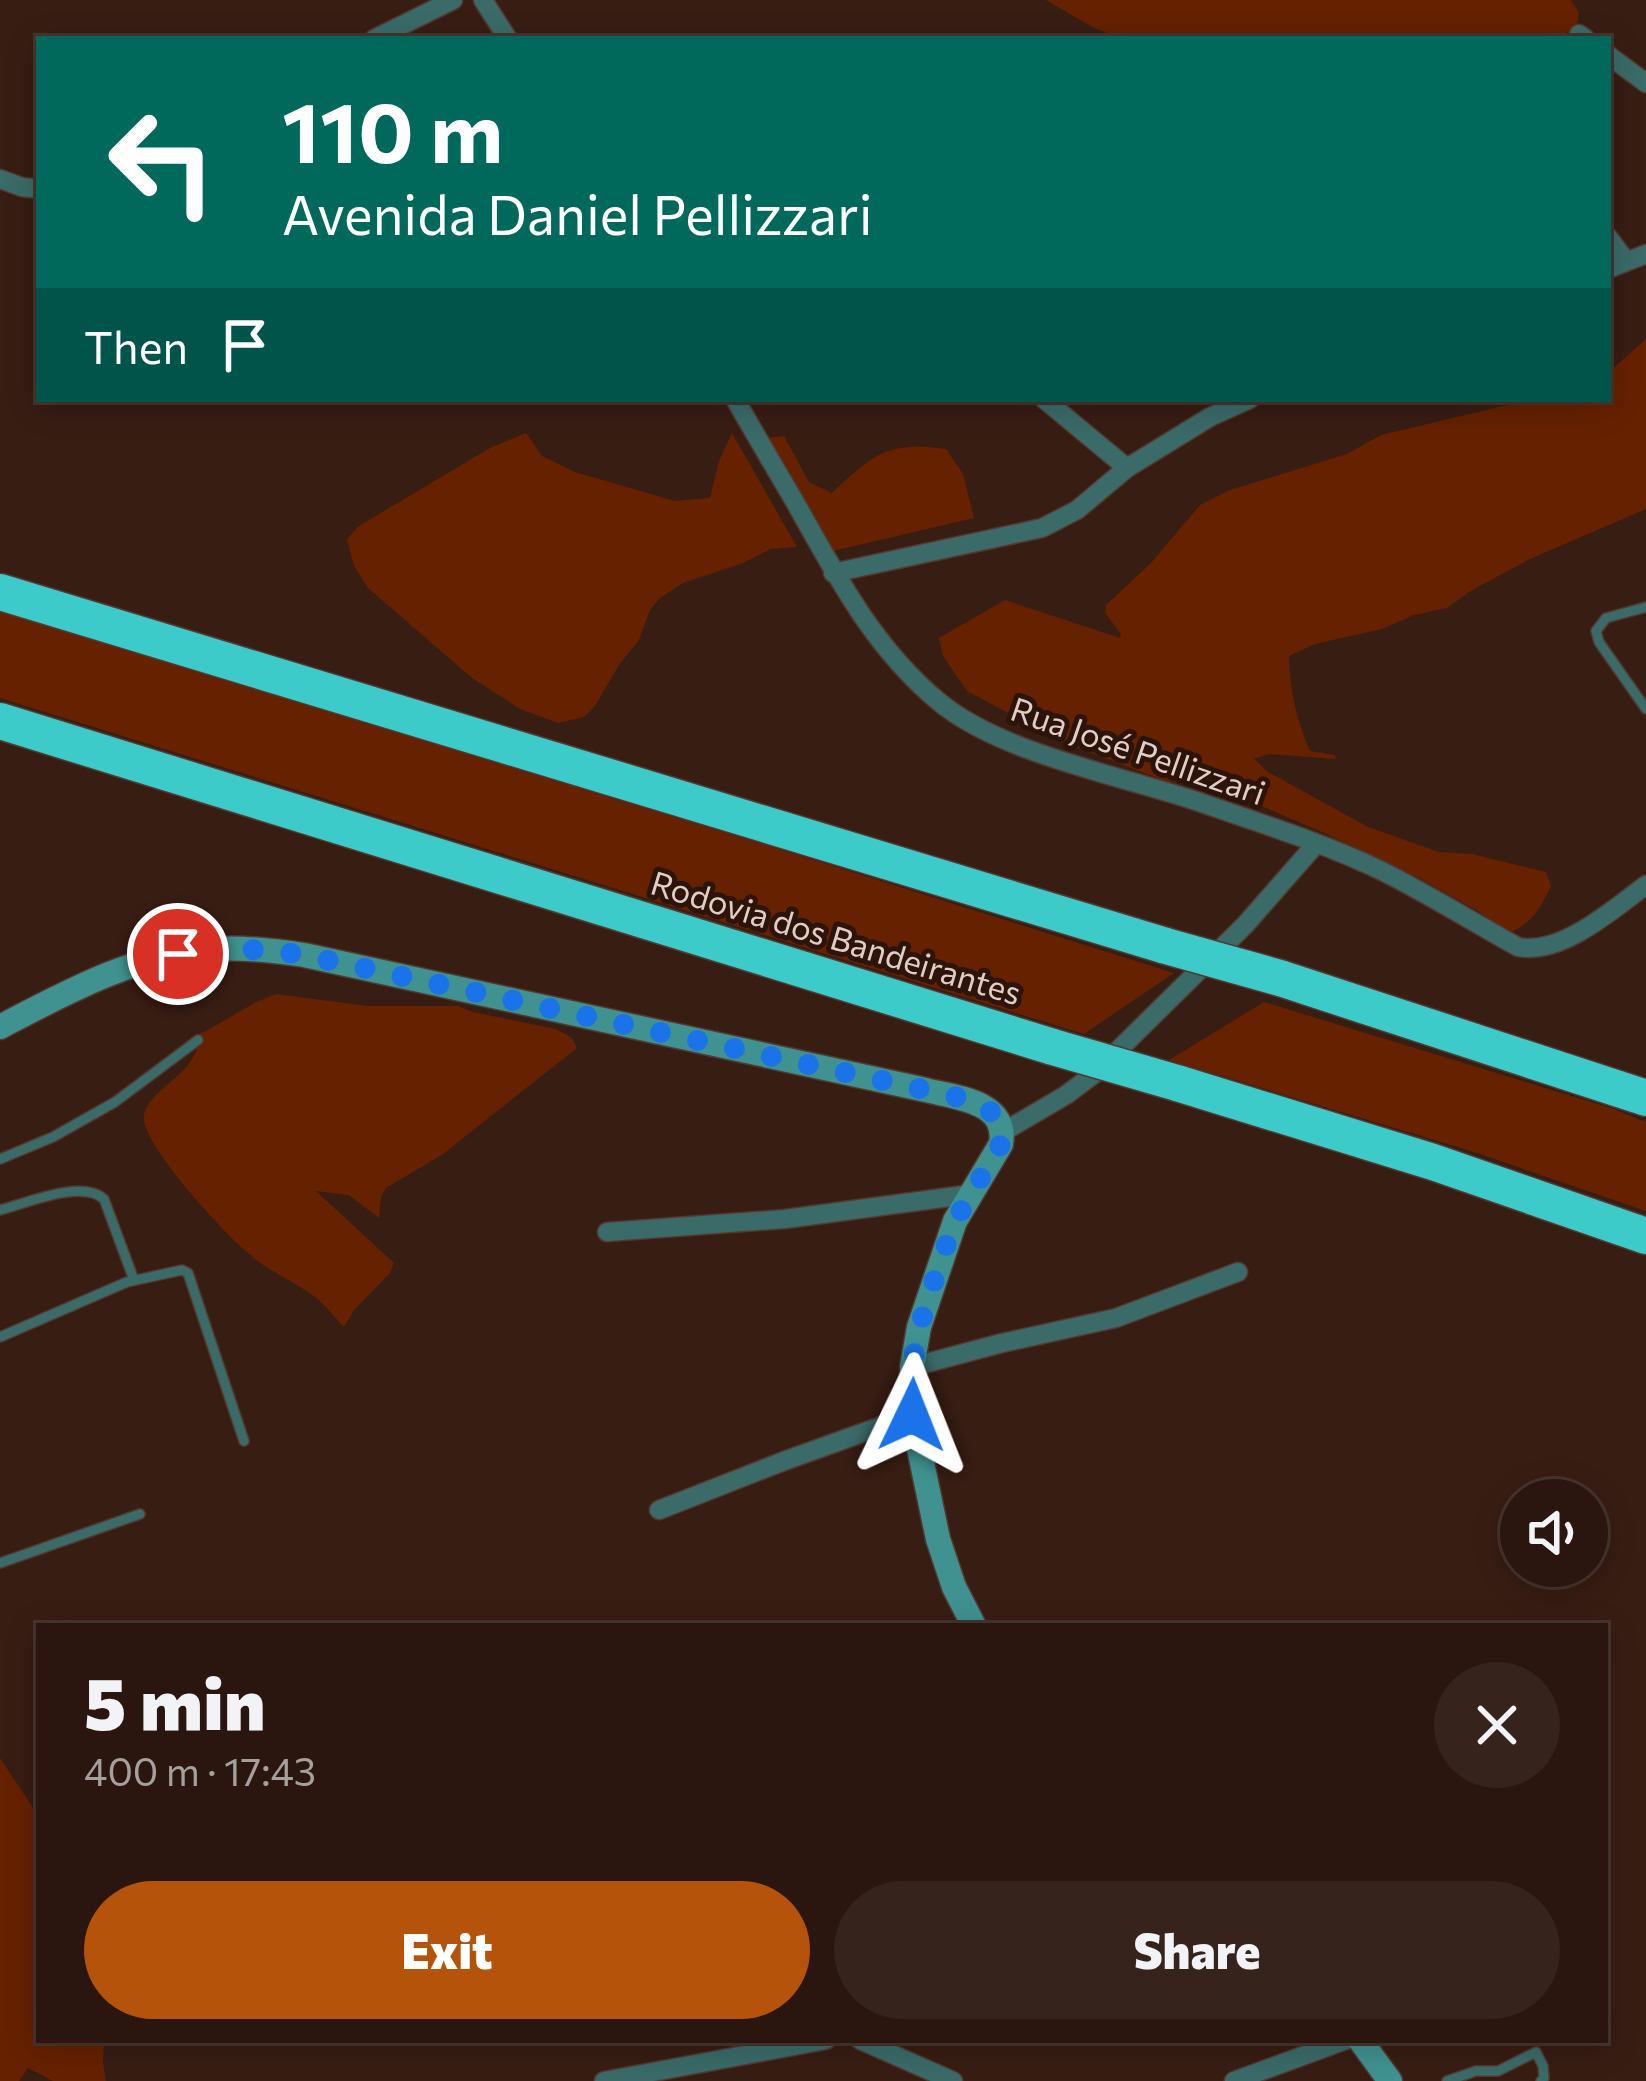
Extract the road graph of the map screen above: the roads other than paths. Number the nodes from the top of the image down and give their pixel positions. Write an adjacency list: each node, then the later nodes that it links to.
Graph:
1 (453, 0): 3 (street)
2 (483, 0): 4 (street)
3 (380, 36)
4 (506, 36)
5 (1611, 57): 6 (street)
6 (1646, 83)
7 (0, 179): 8 (street)
8 (36, 189)
9 (1646, 254): 10 (street)
10 (1617, 265)
11 (737, 402): 15 (street, Rua José Pellizzari)
12 (1048, 402): 14 (street)
13 (1243, 402): 14 (street)
14 (1127, 468): 15 (street)
15 (833, 573): 20 (street, Rua José Pellizzari)
16 (0, 592): 24 (highway, bridge)
17 (1646, 607): 18 (lane)
18 (1646, 709)
19 (0, 722): 30 (highway, Rodovia dos Bandeirantes, bridge)
20 (1316, 844): 21 (street, Rua José Pellizzari); 25 (street)
21 (1646, 885)
22 (0, 1027): 25 (street)
23 (198, 1040): 26 (lane)
24 (1646, 1098)
25 (1003, 1132): 27 (street)
26 (0, 1159)
27 (972, 1194): 29 (street); 34 (street)
28 (0, 1210): 32 (lane)
29 (608, 1232)
30 (1646, 1236)
31 (1238, 1272): 34 (street)
32 (134, 1280): 33 (lane); 36 (lane)
33 (0, 1337)
34 (912, 1367): 35 (street)
35 (912, 1415): 37 (street); 40 (street)
36 (244, 1441)
37 (659, 1510)
38 (140, 1514): 39 (lane)
39 (0, 1563)
40 (972, 1623)
41 (720, 2043): 46 (street)
42 (810, 2043): 46 (street)
43 (867, 2043): 50 (street)
44 (1338, 2043): 51 (street)
45 (1362, 2043): 48 (street)
46 (711, 2061): 49 (street)
47 (1479, 2076): 52 (lane); 53 (lane)
48 (1386, 2078)
49 (604, 2081)
50 (953, 2081)
51 (1234, 2081)
52 (1447, 2081)
53 (1541, 2081)

